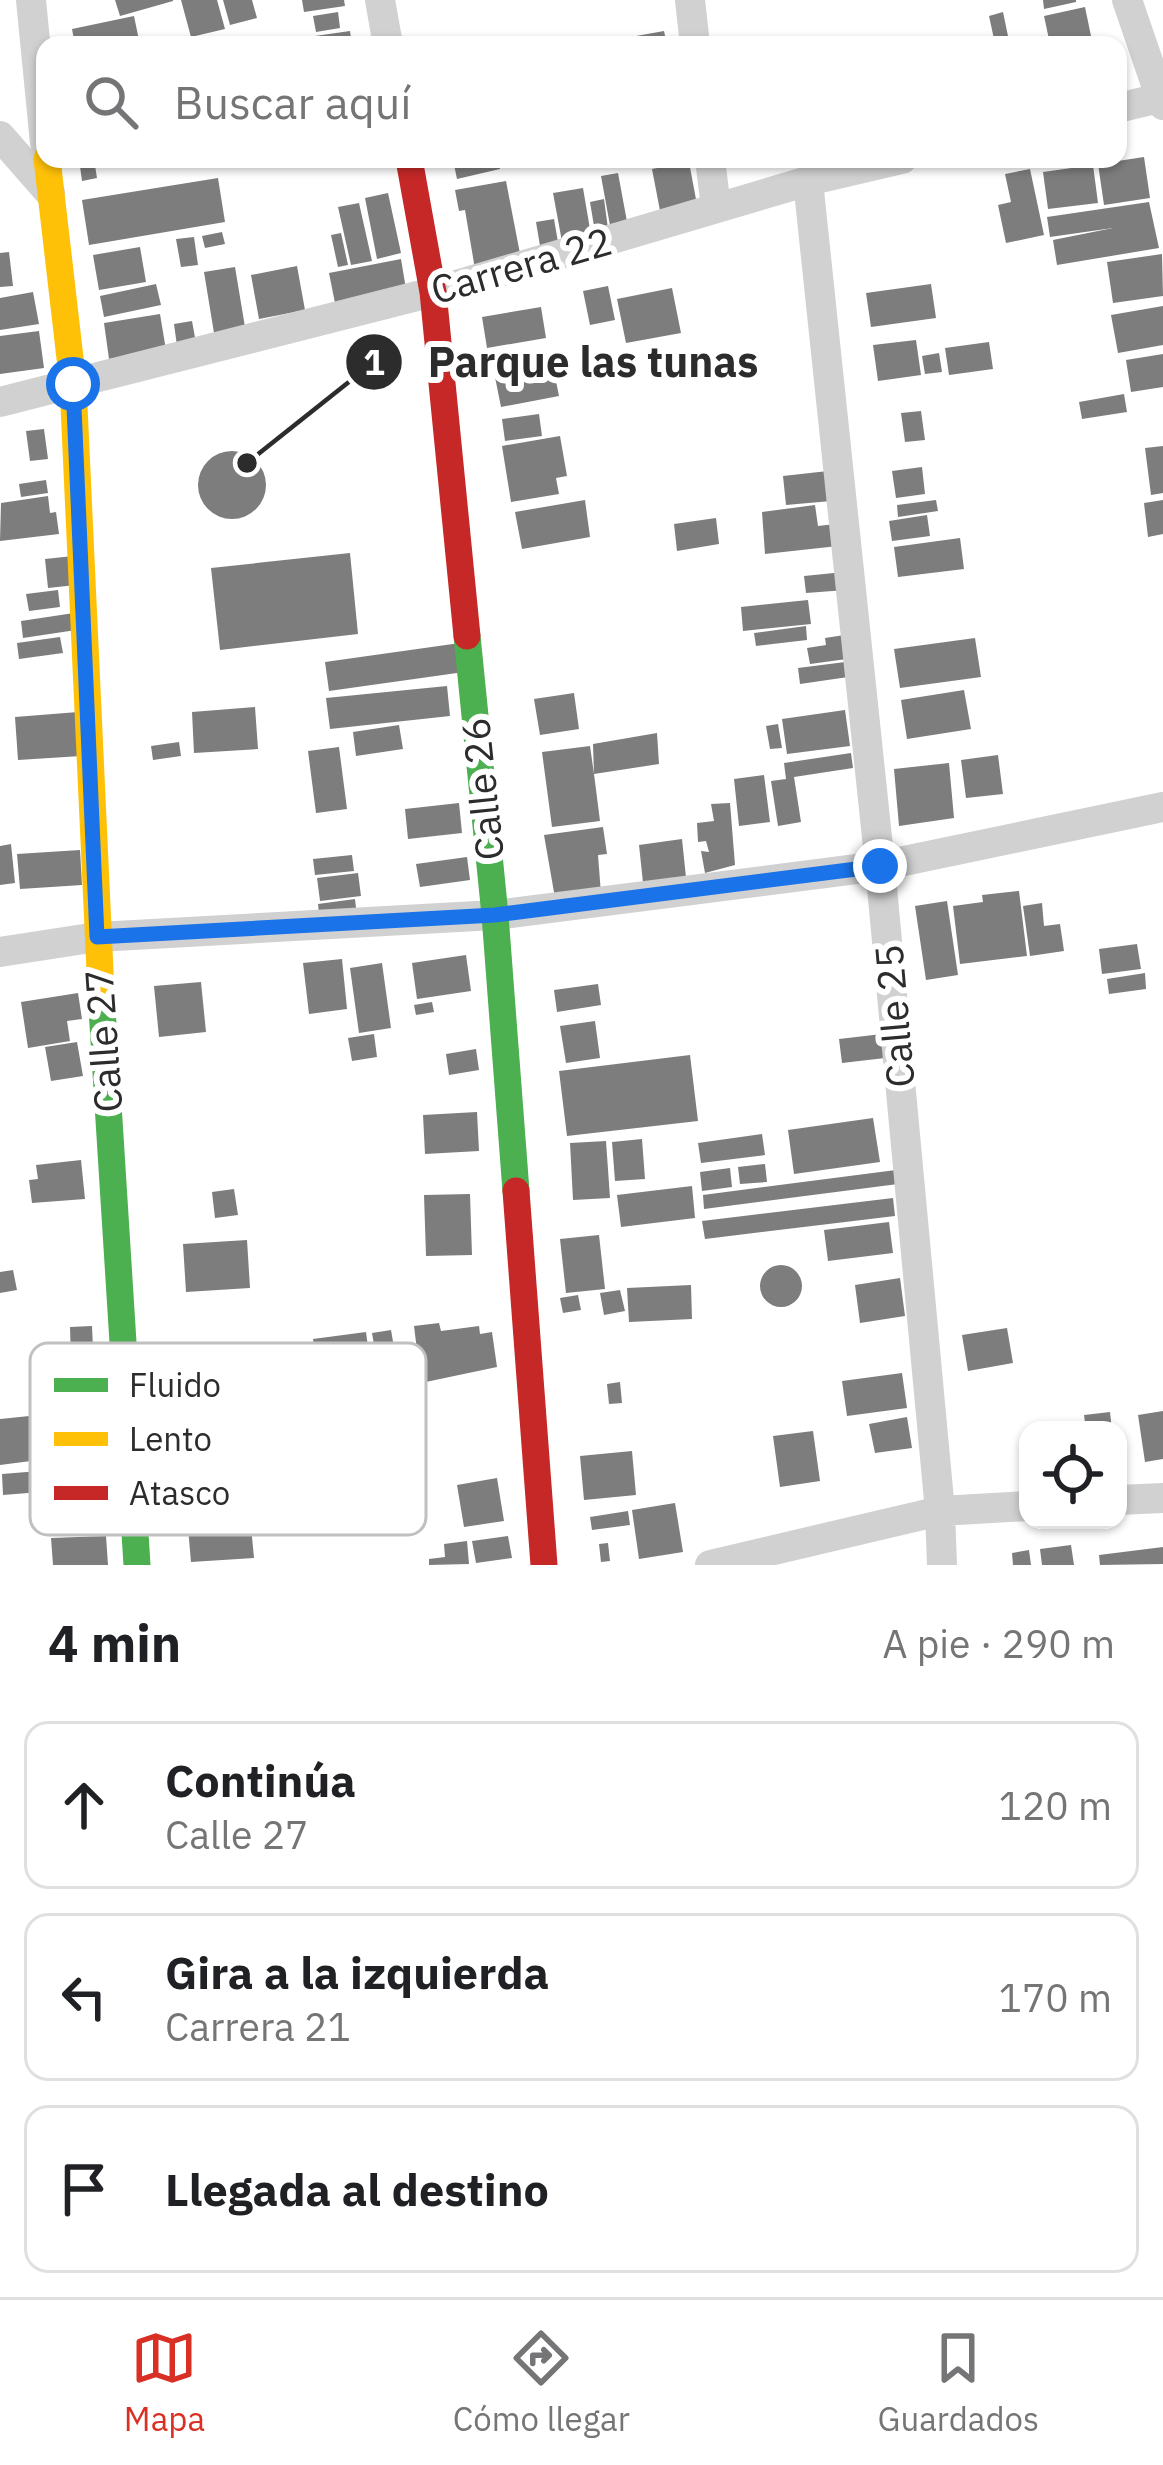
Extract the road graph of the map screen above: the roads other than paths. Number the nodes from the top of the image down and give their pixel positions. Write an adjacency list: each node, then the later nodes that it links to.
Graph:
1 (31, 0): 7 (street)
2 (380, 0): 5 (street)
3 (689, 0): 6 (street)
4 (1127, 0): 8 (street)
5 (386, 36)
6 (694, 36)
7 (36, 51)
8 (1163, 100): 9 (street)
9 (1127, 106)
10 (0, 136): 16 (street)
11 (47, 168): 16 (street, Calle 27)
12 (411, 168): 18 (street, Calle 26)
13 (711, 168): 17 (street)
14 (864, 168): 15 (street, Carrera 22)
15 (808, 181): 17 (street, Carrera 22); 22 (street, Calle 25)
16 (50, 194): 19 (street, Calle 27)
17 (716, 208): 18 (street, Carrera 22)
18 (433, 292): 19 (street, Carrera 22); 23 (street, Calle 26)
19 (73, 384): 20 (street, Carrera 22); 24 (street, Calle 27)
20 (0, 402)
21 (1163, 807): 22 (street)
22 (880, 866): 23 (street); 30 (street, Calle 25)
23 (495, 915): 24 (street); 33 (street, Calle 26)
24 (97, 937): 25 (street); 26 (street, Calle 27)
25 (0, 952)
26 (122, 1343)
27 (1163, 1498): 28 (street)
28 (1127, 1500)
29 (1019, 1507): 30 (street)
30 (940, 1511): 34 (street); 35 (street, Calle 25)
31 (134, 1535): 32 (street, Calle 27)
32 (136, 1565)
33 (544, 1565)
34 (710, 1565)
35 (942, 1565)

